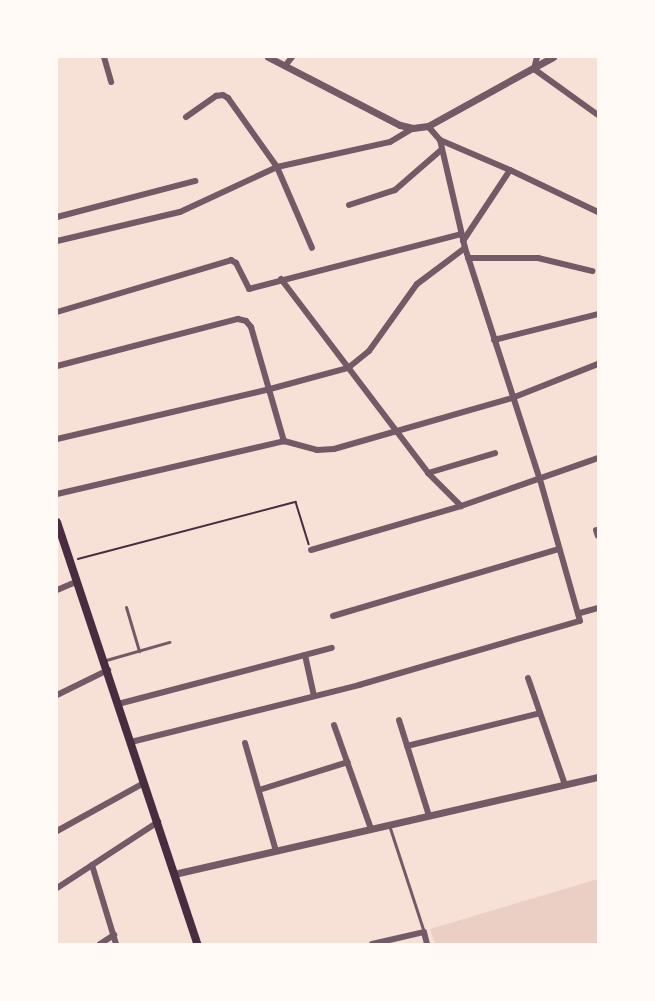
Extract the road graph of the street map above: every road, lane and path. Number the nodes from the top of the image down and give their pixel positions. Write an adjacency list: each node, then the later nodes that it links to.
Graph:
1 (104, 57): 8 (street)
2 (268, 57): 6 (street)
3 (292, 57): 6 (street)
4 (537, 57): 7 (street)
5 (553, 57): 7 (street)
6 (285, 66): 12 (street)
7 (534, 69): 9 (street); 11 (street)
8 (111, 82)
9 (598, 115)
10 (186, 117): 15 (street)
11 (428, 126): 12 (street); 13 (street)
12 (413, 128): 15 (street)
13 (440, 140): 14 (street); 16 (street)
14 (441, 150): 18 (street); 21 (street)
15 (277, 167): 22 (street); 24 (street)
16 (510, 170): 19 (street); 23 (street)
17 (195, 181): 20 (street)
18 (349, 205)
19 (598, 212)
20 (57, 217)
21 (461, 234): 23 (street); 27 (street)
22 (57, 241)
23 (464, 245): 25 (street); 33 (street)
24 (312, 248)
25 (468, 258): 26 (street); 30 (street)
26 (592, 271)
27 (280, 279): 28 (street); 33 (street)
28 (57, 312)
29 (598, 314): 30 (street)
30 (494, 340): 35 (street)
31 (598, 364): 35 (street)
32 (57, 366): 34 (street)
33 (348, 368): 34 (street); 36 (street)
34 (270, 389): 37 (street); 38 (street)
35 (512, 398): 36 (street); 42 (street)
36 (397, 430): 38 (street); 41 (street)
37 (57, 439)
38 (284, 441): 43 (street)
39 (495, 453): 41 (street)
40 (598, 458): 42 (street)
41 (428, 473): 44 (street)
42 (540, 480): 44 (street); 46 (street)
43 (57, 494)
44 (461, 506): 47 (street)
45 (58, 526): 48 (main road)
46 (559, 549): 53 (street); 54 (street)
47 (311, 550): 48 (path)
48 (69, 561): 49 (main road)
49 (76, 582): 50 (street); 59 (main road)
50 (57, 590)
51 (126, 607): 57 (lane)
52 (598, 608): 54 (street)
53 (333, 616)
54 (580, 617): 63 (street)
55 (170, 642): 57 (lane)
56 (332, 648): 58 (street)
57 (139, 651): 59 (lane)
58 (305, 655): 63 (street); 64 (street)
59 (104, 661): 60 (main road)
60 (108, 670): 62 (street); 64 (main road)
61 (528, 678): 65 (street)
62 (57, 695)
63 (314, 696): 68 (street)
64 (118, 704): 68 (main road)
65 (540, 713): 70 (street); 74 (street)
66 (399, 720): 70 (street)
67 (333, 725): 71 (street)
68 (131, 742): 73 (main road)
69 (245, 742): 75 (street)
70 (407, 746): 76 (street)
71 (348, 762): 75 (street); 79 (street)
72 (598, 777): 74 (street)
73 (144, 783): 77 (main road); 80 (street)
74 (565, 784): 76 (street)
75 (259, 790): 81 (street)
76 (429, 816): 78 (street)
77 (158, 822): 82 (street); 83 (main road)
78 (389, 825): 79 (street); 85 (lane)
79 (371, 829): 81 (street)
80 (57, 831)
81 (276, 851): 83 (street)
82 (92, 865): 84 (street); 86 (street)
83 (174, 874): 89 (main road)
84 (57, 888)
85 (424, 932): 90 (street); 91 (street)
86 (114, 935): 87 (street); 88 (street)
87 (100, 944)
88 (116, 944)
89 (197, 944)
90 (372, 944)
91 (427, 944)

